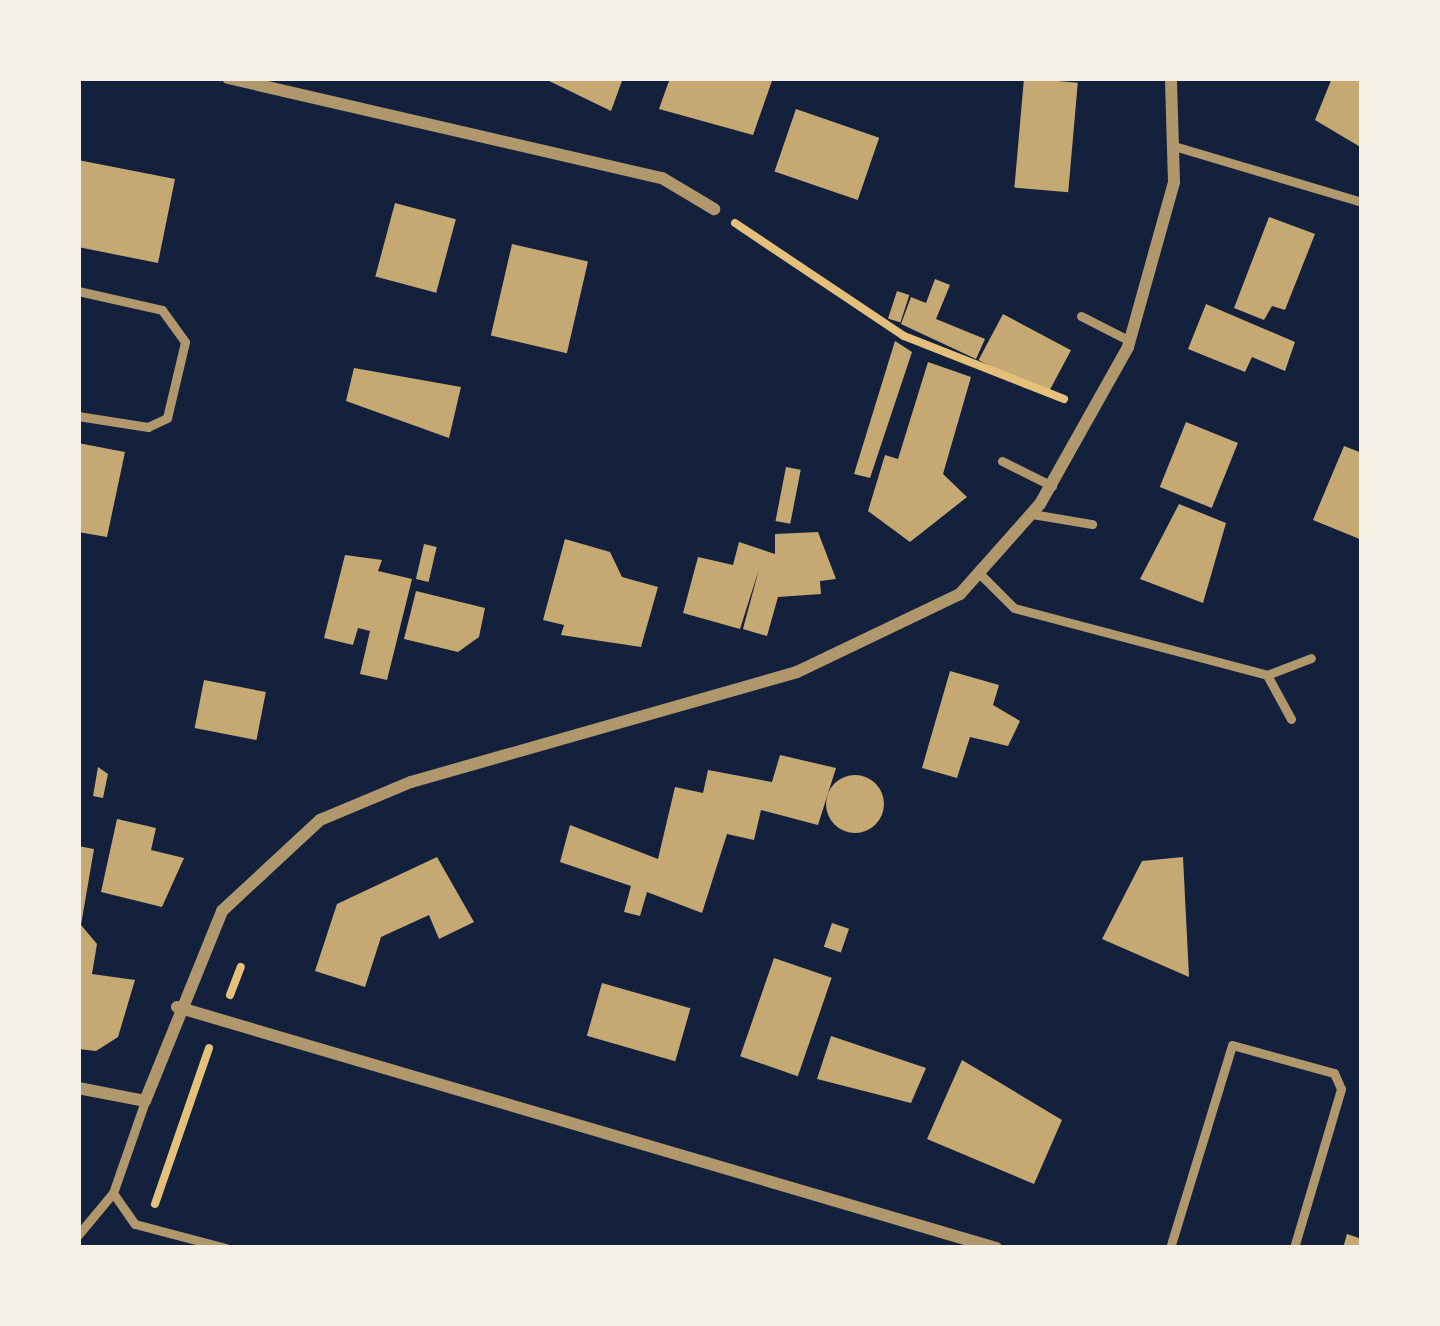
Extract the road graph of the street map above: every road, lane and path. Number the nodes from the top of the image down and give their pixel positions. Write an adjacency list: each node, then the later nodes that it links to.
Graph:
1 (228, 78): 5 (street)
2 (1171, 78): 3 (street)
3 (1174, 146): 4 (lane); 8 (street)
4 (1362, 202)
5 (714, 209): 9 (path)
6 (78, 291): 10 (lane)
7 (1081, 316): 8 (lane)
8 (1130, 340): 9 (street)
9 (1099, 412): 12 (street)
10 (78, 416)
11 (1002, 461): 12 (lane)
12 (1052, 486): 13 (street)
13 (1032, 514): 14 (lane); 15 (street)
14 (1092, 524)
15 (979, 573): 17 (lane); 20 (street)
16 (1311, 658): 17 (lane)
17 (1267, 675): 18 (lane)
18 (1291, 719)
19 (241, 967): 21 (path)
20 (177, 1007): 21 (street); 23 (street)
21 (221, 1019): 25 (path); 28 (street)
22 (78, 1088): 23 (street)
23 (146, 1101): 24 (lane)
24 (113, 1193): 26 (lane); 27 (lane)
25 (155, 1205)
26 (78, 1234)
27 (226, 1248)
28 (996, 1248)
29 (1170, 1248): 30 (lane)
30 (1294, 1248)

